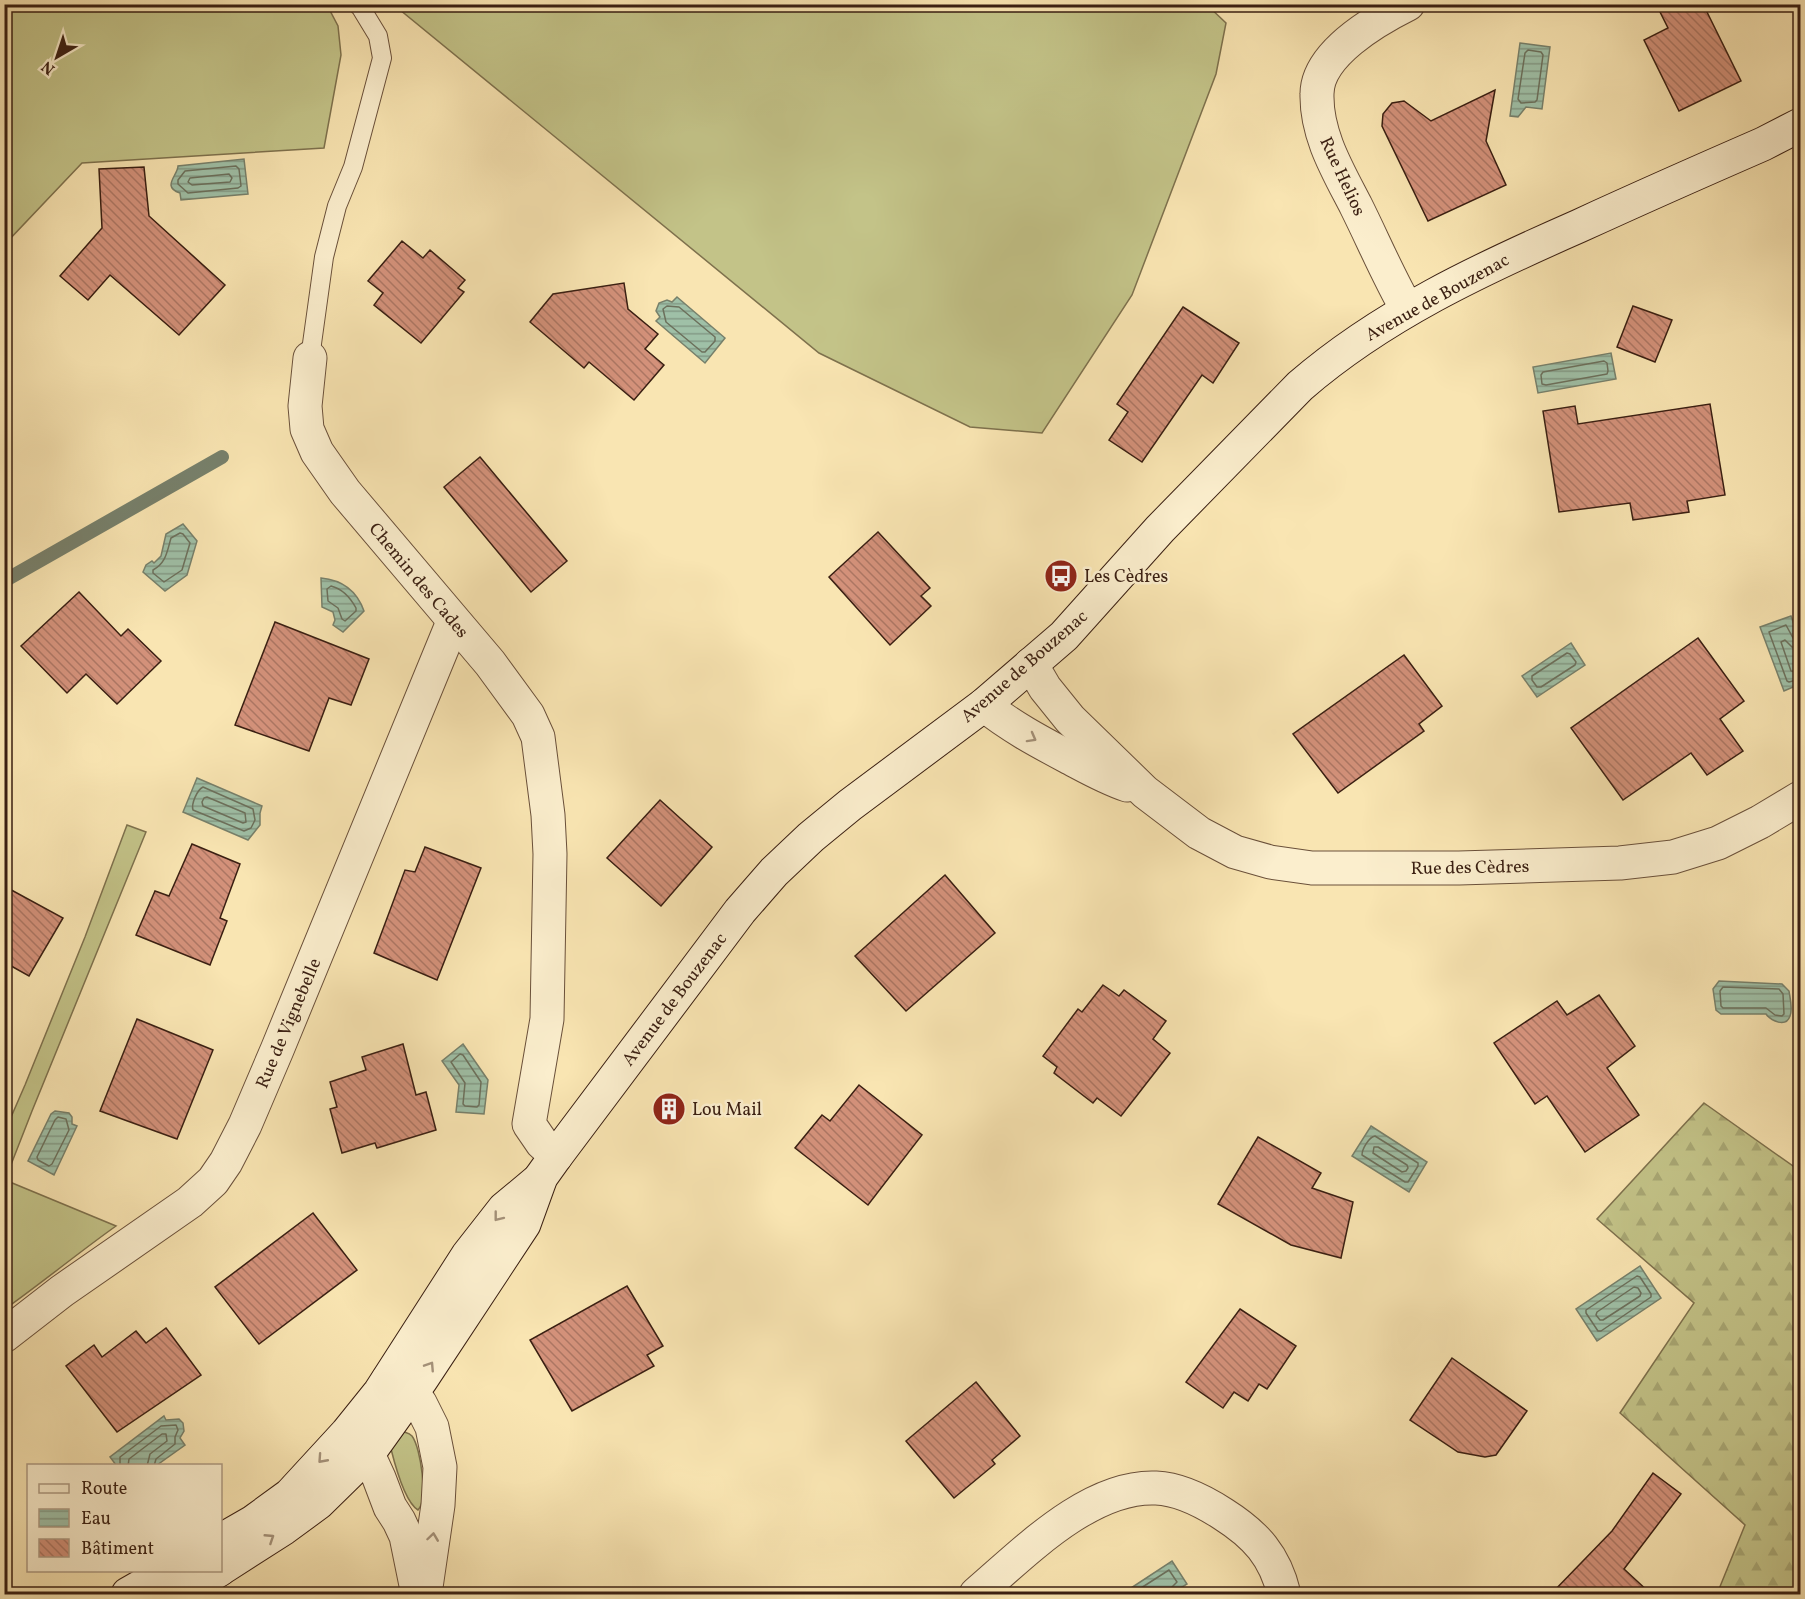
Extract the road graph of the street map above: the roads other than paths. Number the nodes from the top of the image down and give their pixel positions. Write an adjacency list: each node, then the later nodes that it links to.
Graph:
1 (357, 4): 5 (lane, Chemin des Cades)
2 (1408, 4): 4 (street, Rue Helios)
3 (1800, 124): 4 (street, Avenue de Bouzenac)
4 (1407, 309): 7 (street, Avenue de Bouzenac)
5 (310, 358): 6 (street, Chemin des Cades)
6 (453, 622): 11 (street, Chemin des Cades); 12 (street, Rue de Vignebelle)
7 (1031, 664): 8 (street, Avenue de Bouzenac); 9 (street, Rue des Cèdres)
8 (984, 705): 9 (street, Rue des Cèdres, one-way to 9); 11 (street, Avenue de Bouzenac)
9 (1145, 792): 10 (street, Rue des Cèdres)
10 (1800, 798)
11 (548, 1167): 13 (street, Avenue de Bouzenac)
12 (4, 1336)
13 (398, 1387): 14 (street, Avenue de Bouzenac); 22 (street, one-way to 13)
14 (358, 1443): 15 (street, Avenue de Bouzenac, one-way to 15); 16 (street, Avenue de Bouzenac, one-way to 14); 21 (street)
15 (222, 1540)
16 (222, 1569)
17 (167, 1572): 19 (street)
18 (216, 1572): 20 (street, Avenue de Bouzenac)
19 (129, 1594)
20 (178, 1594)
21 (418, 1594)
22 (425, 1594)
23 (976, 1594): 24 (street)
24 (1284, 1594)

